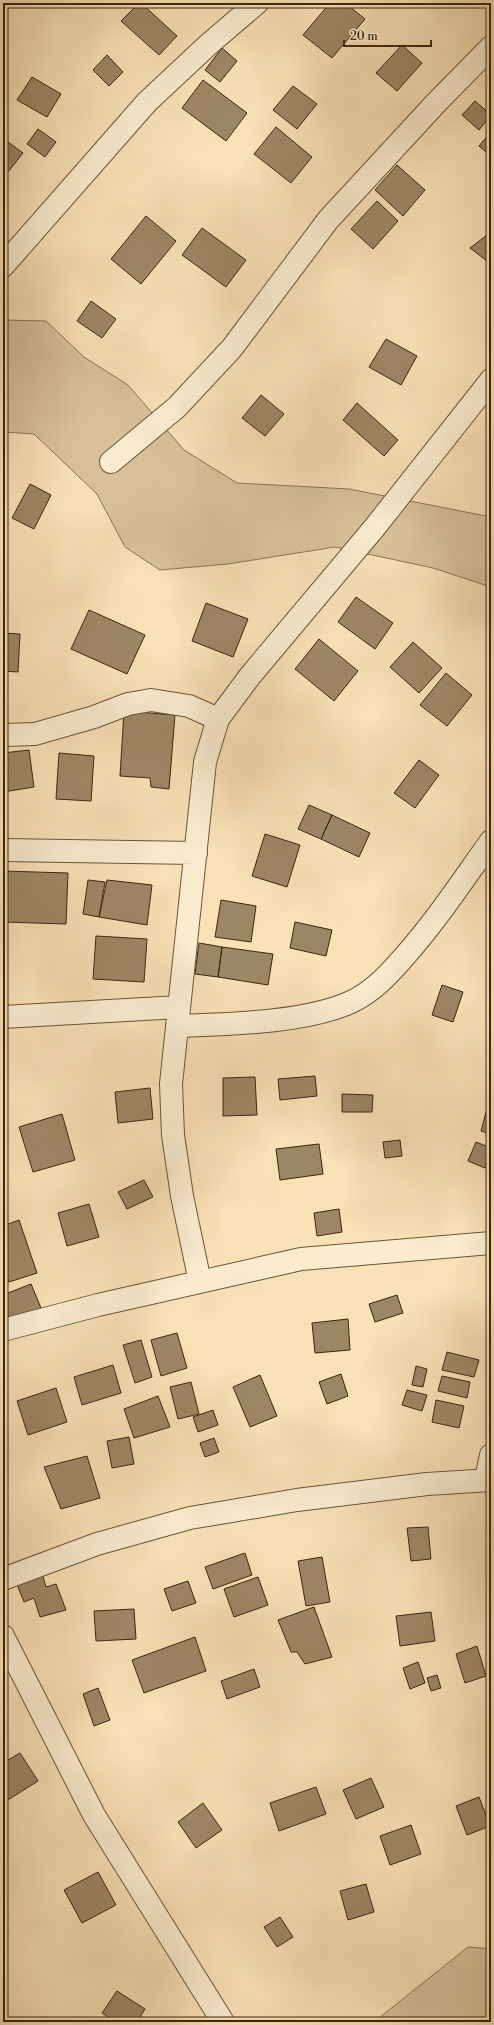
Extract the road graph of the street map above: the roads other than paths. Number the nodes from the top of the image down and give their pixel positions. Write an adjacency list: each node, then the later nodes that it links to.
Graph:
1 (257, 3): 3 (street)
2 (491, 47): 5 (street)
3 (3, 266)
4 (491, 380): 6 (street)
5 (111, 462)
6 (218, 719): 7 (street); 10 (street)
7 (3, 735)
8 (491, 840): 11 (street)
9 (3, 850): 10 (street)
10 (196, 853): 11 (street)
11 (178, 1016): 12 (street); 14 (street)
12 (3, 1017)
13 (491, 1243): 14 (street)
14 (200, 1282): 15 (street)
15 (3, 1330)
16 (491, 1455): 17 (street)
17 (489, 1480): 18 (street)
18 (3, 1579)
19 (3, 1636): 20 (street)
20 (223, 2022)

